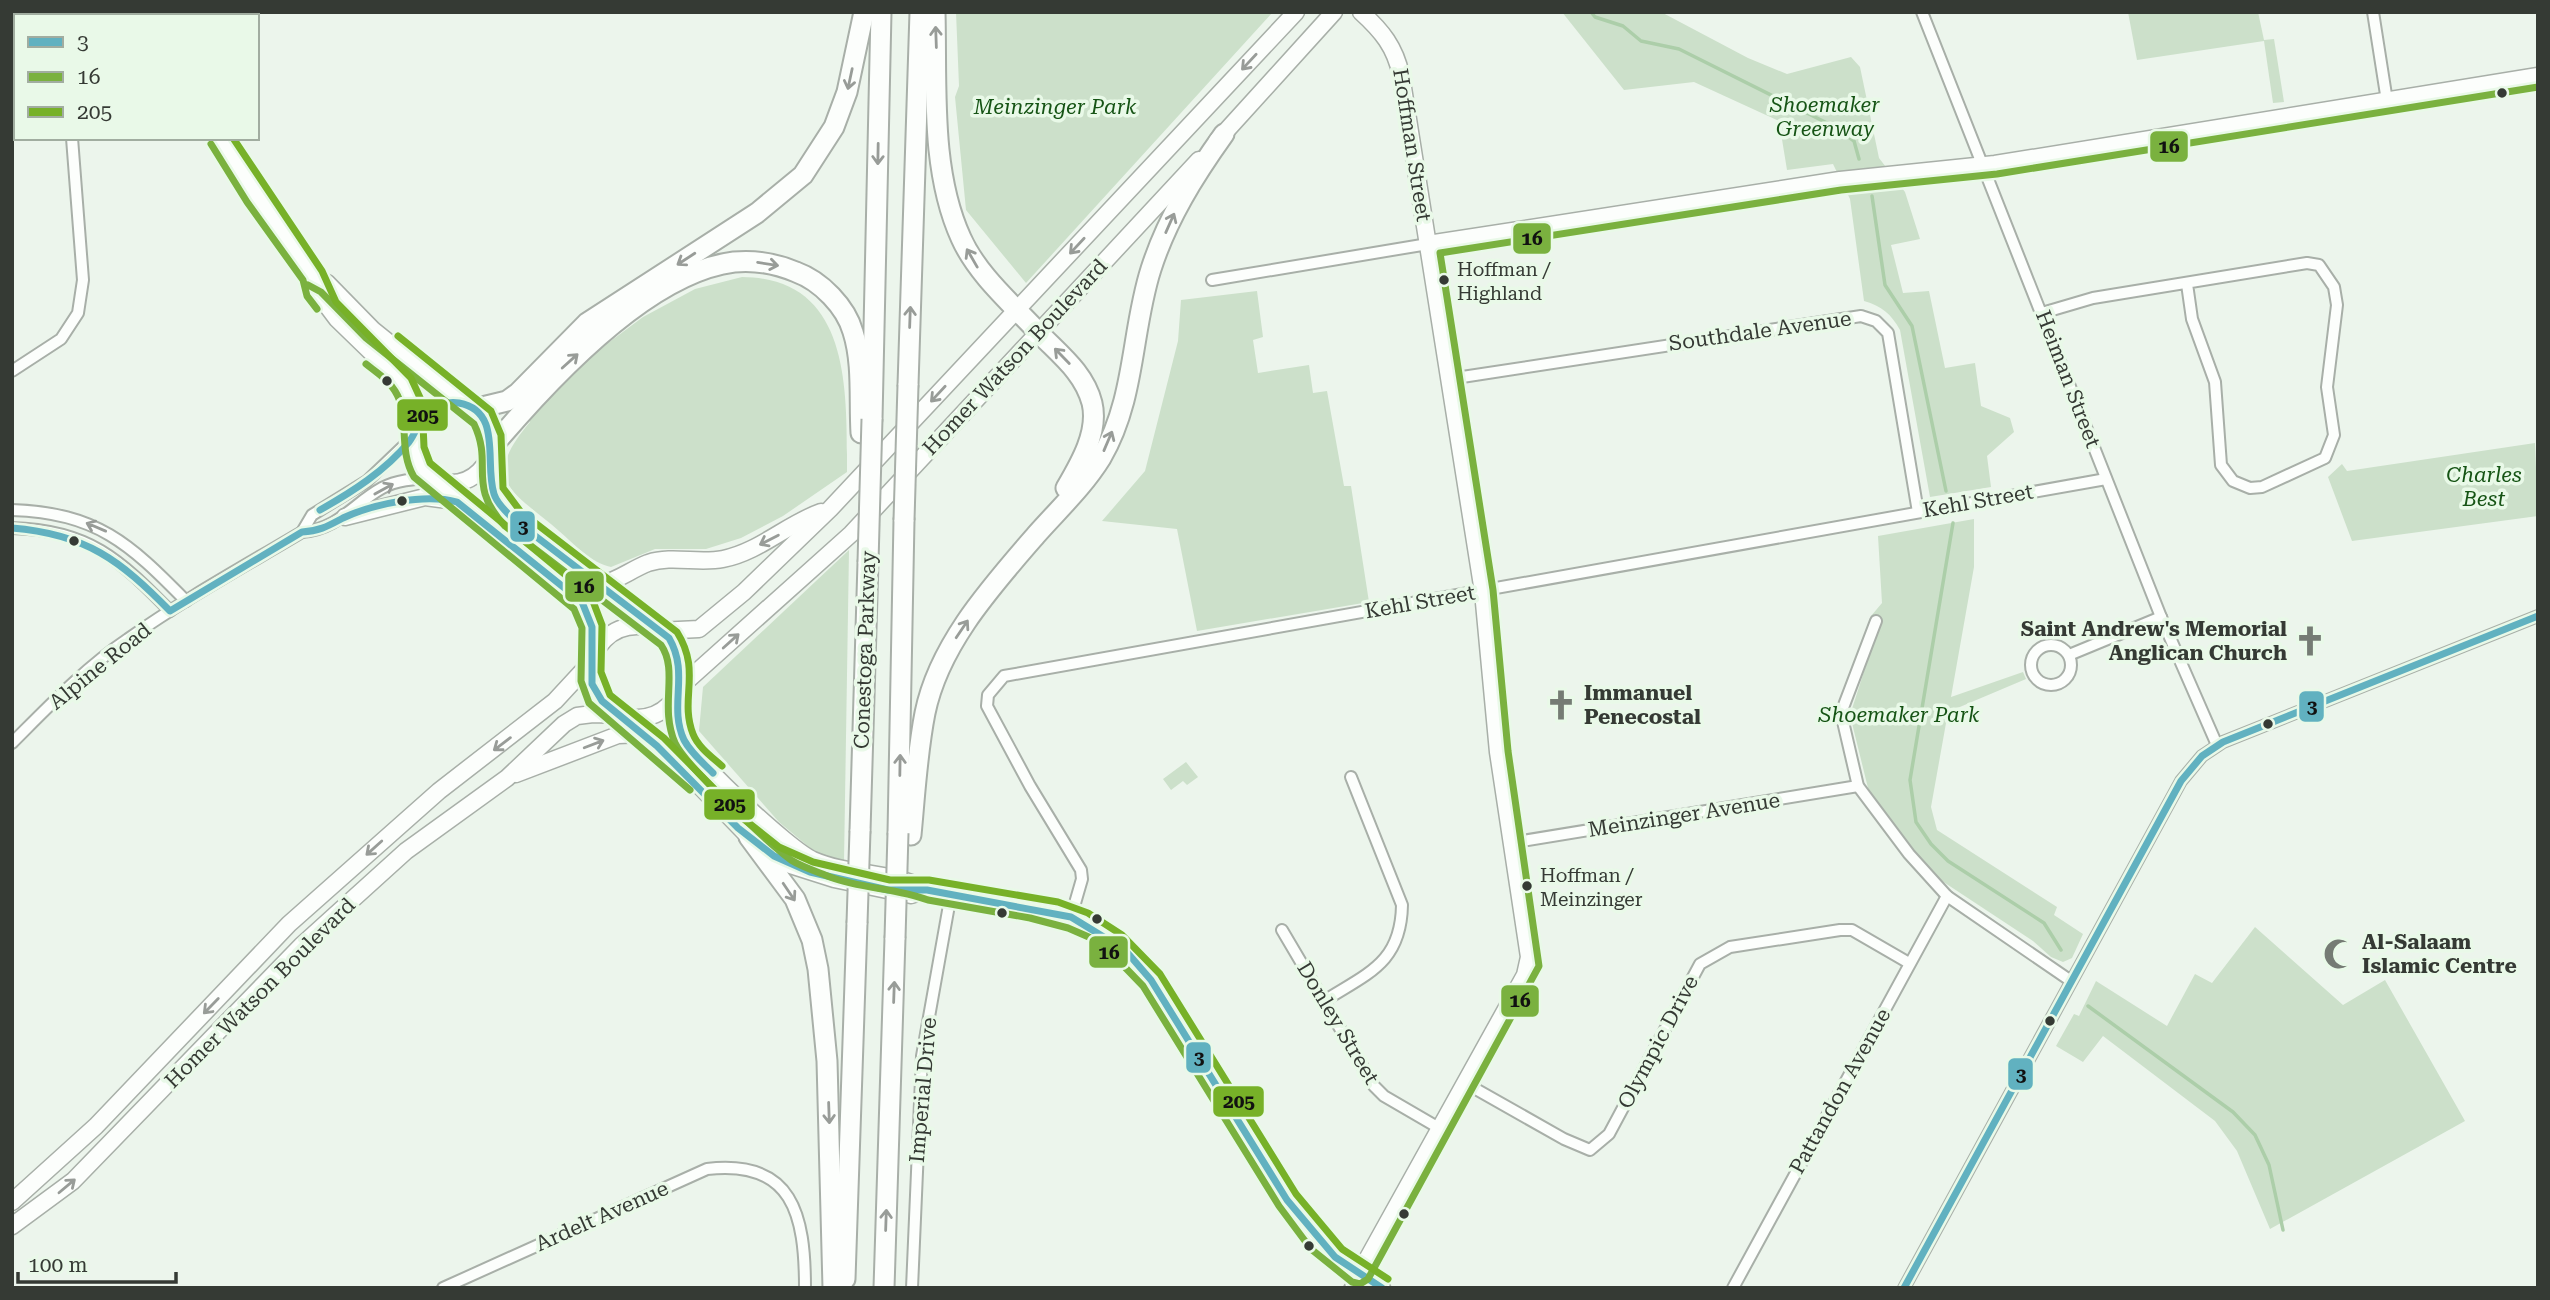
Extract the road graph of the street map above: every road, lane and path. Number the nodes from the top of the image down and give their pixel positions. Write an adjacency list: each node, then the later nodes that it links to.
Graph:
1 (864, 12): 25 (highway, one-way to 25)
2 (881, 12): 26 (highway, Conestoga Parkway, one-way to 26)
3 (920, 12): 61 (highway, Conestoga Parkway, one-way to 3, bridge)
4 (935, 12): 20 (highway, one-way to 4)
5 (1296, 12): 20 (main road, Homer Watson Boulevard, one-way to 20)
6 (1334, 12): 12 (main road, Homer Watson Boulevard)
7 (1361, 12): 16 (main road, Hoffman Street)
8 (1922, 12): 15 (street, Heiman Street)
9 (2373, 12): 11 (street)
10 (2538, 76): 11 (main road)
11 (2387, 101): 15 (main road)
12 (1224, 134): 22 (main road, Homer Watson Boulevard); 40 (highway, one-way to 12)
13 (72, 140): 23 (street)
14 (221, 140): 17 (main road)
15 (1984, 166): 16 (main road); 21 (street, Heiman Street)
16 (1428, 244): 18 (street); 24 (main road, Hoffman Street)
17 (313, 276): 25 (main road); 27 (main road)
18 (1212, 281)
19 (2186, 284): 19 (street); 21 (street)
20 (1023, 303): 22 (highway); 32 (main road, Homer Watson Boulevard, one-way to 32)
21 (2042, 313): 30 (street, Heiman Street)
22 (1038, 332): 40 (highway, one-way to 22); 53 (main road, Homer Watson Boulevard, one-way to 22)
23 (12, 371)
24 (1449, 379): 34 (street, Southdale Avenue); 44 (main road, Hoffman Street)
25 (470, 407): 27 (main road); 28 (main road)
26 (866, 426): 28 (highway, one-way to 26); 80 (highway, Conestoga Parkway, bridge)
27 (412, 435): 29 (main road); 39 (street, Alpine Road)
28 (491, 451): 29 (main road); 43 (main road)
29 (430, 478): 31 (main road); 36 (street, Alpine Road, one-way to 29)
30 (2106, 479): 34 (street, Kehl Street); 48 (street, Heiman Street)
31 (457, 502): 36 (main road); 52 (main road)
32 (830, 509): 43 (main road, one-way to 43); 50 (main road, Homer Watson Boulevard)
33 (12, 510): 35 (street)
34 (1918, 512): 44 (street, Kehl Street)
35 (63, 516): 38 (street); 41 (street, one-way to 35)
36 (345, 517): 39 (street, Alpine Road)
37 (12, 528): 38 (street)
38 (58, 532): 42 (street)
39 (302, 532): 45 (street, Alpine Road)
40 (1038, 533): 61 (highway, one-way to 40)
41 (132, 550): 42 (street); 45 (street)
42 (122, 563): 46 (street)
43 (599, 585): 50 (main road)
44 (1483, 592): 63 (main road, Hoffman Street); 67 (street, Kehl Street)
45 (186, 601): 46 (street, Alpine Road)
46 (170, 611): 56 (street, Alpine Road)
47 (2538, 616): 57 (street)
48 (2161, 617): 51 (street); 57 (street, Heiman Street)
49 (1876, 621): 60 (street)
50 (659, 631): 52 (main road); 53 (main road)
51 (2069, 655)
52 (593, 658): 54 (main road); 74 (main road, Homer Watson Boulevard, one-way to 74)
53 (679, 690): 54 (main road); 64 (main road)
54 (620, 715): 55 (main road); 59 (main road, Homer Watson Boulevard)
55 (643, 734): 59 (main road, one-way to 55); 62 (main road)
56 (12, 743)
57 (2217, 745): 70 (street)
58 (1351, 776): 71 (street)
59 (508, 778): 75 (main road, Homer Watson Boulevard, one-way to 59)
60 (1858, 786): 63 (street, Meinzinger Avenue); 66 (street)
61 (905, 834): 81 (highway, Conestoga Parkway, one-way to 61, bridge)
62 (749, 837): 64 (main road); 79 (highway, one-way to 79)
63 (1510, 843): 72 (main road, Hoffman Street)
64 (927, 890): 65 (main road)
65 (951, 894): 67 (main road); 82 (street, Imperial Drive)
66 (1947, 895): 69 (street, Pattandon Avenue); 70 (street)
67 (1071, 917): 76 (main road)
68 (1282, 930): 71 (street, Donley Street)
69 (1909, 963): 72 (street, Olympic Drive); 84 (street, Pattandon Avenue)
70 (2071, 981): 85 (street)
71 (1324, 1001): 73 (street, Donley Street)
72 (1465, 1083): 73 (main road, Hoffman Street)
73 (1439, 1128): 76 (main road, Hoffman Street)
74 (12, 1202)
75 (12, 1226)
76 (1354, 1281): 83 (main road)
77 (443, 1288): 78 (street, Ardelt Avenue)
78 (805, 1288)
79 (833, 1288)
80 (845, 1288)
81 (884, 1288)
82 (912, 1288)
83 (1382, 1288)
84 (1733, 1288)
85 (1904, 1288)

